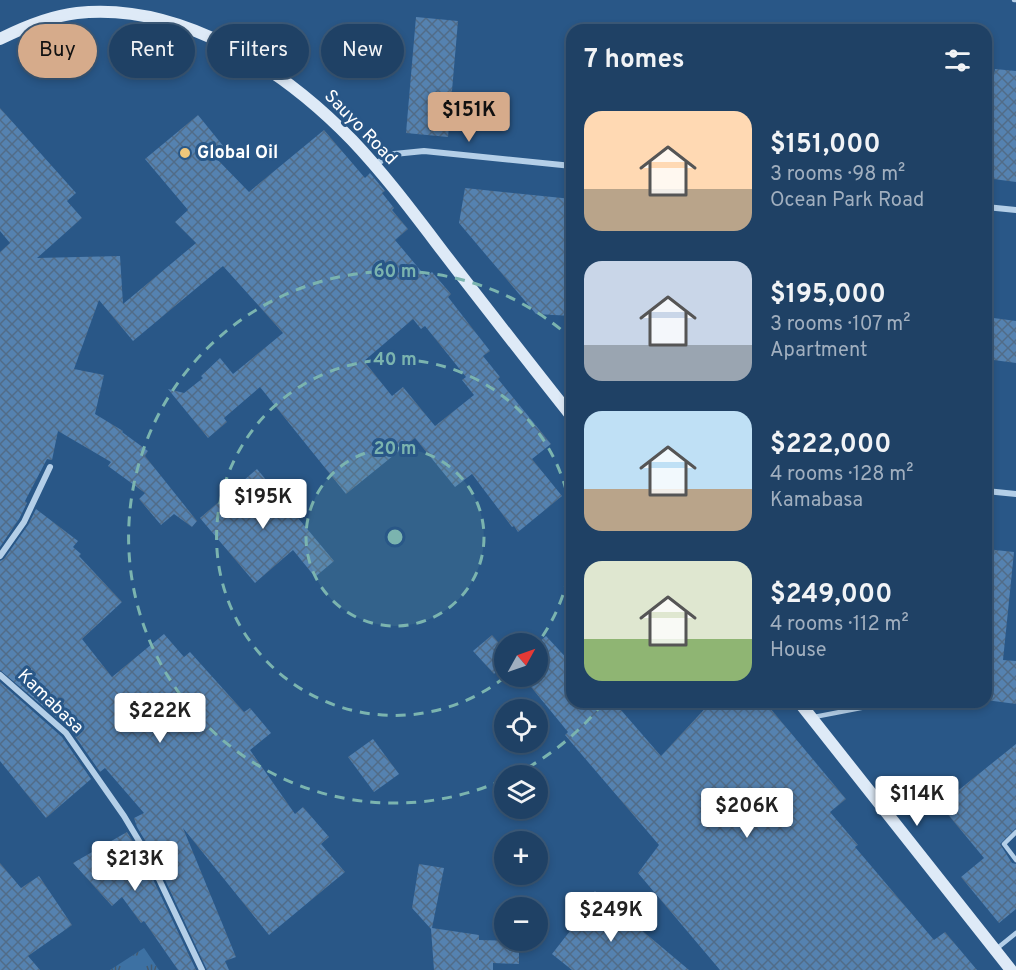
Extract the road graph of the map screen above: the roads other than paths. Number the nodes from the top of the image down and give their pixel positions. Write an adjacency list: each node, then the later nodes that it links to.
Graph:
1 (0, 39): 2 (main road, Sauyo Road)
2 (374, 165): 3 (street); 6 (main road, Sauyo Road)
3 (566, 165)
4 (992, 208): 5 (street)
5 (1016, 210)
6 (566, 409)
7 (50, 467): 10 (street)
8 (992, 492): 9 (street)
9 (1016, 494)
10 (0, 556)
11 (0, 675): 19 (street, Kamabasa)
12 (804, 708): 14 (main road)
13 (862, 708): 14 (lane)
14 (812, 718): 18 (main road)
15 (1016, 832): 16 (lane)
16 (1016, 860)
17 (1016, 933): 18 (lane)
18 (995, 950): 20 (main road)
19 (202, 970)
20 (1011, 970)

